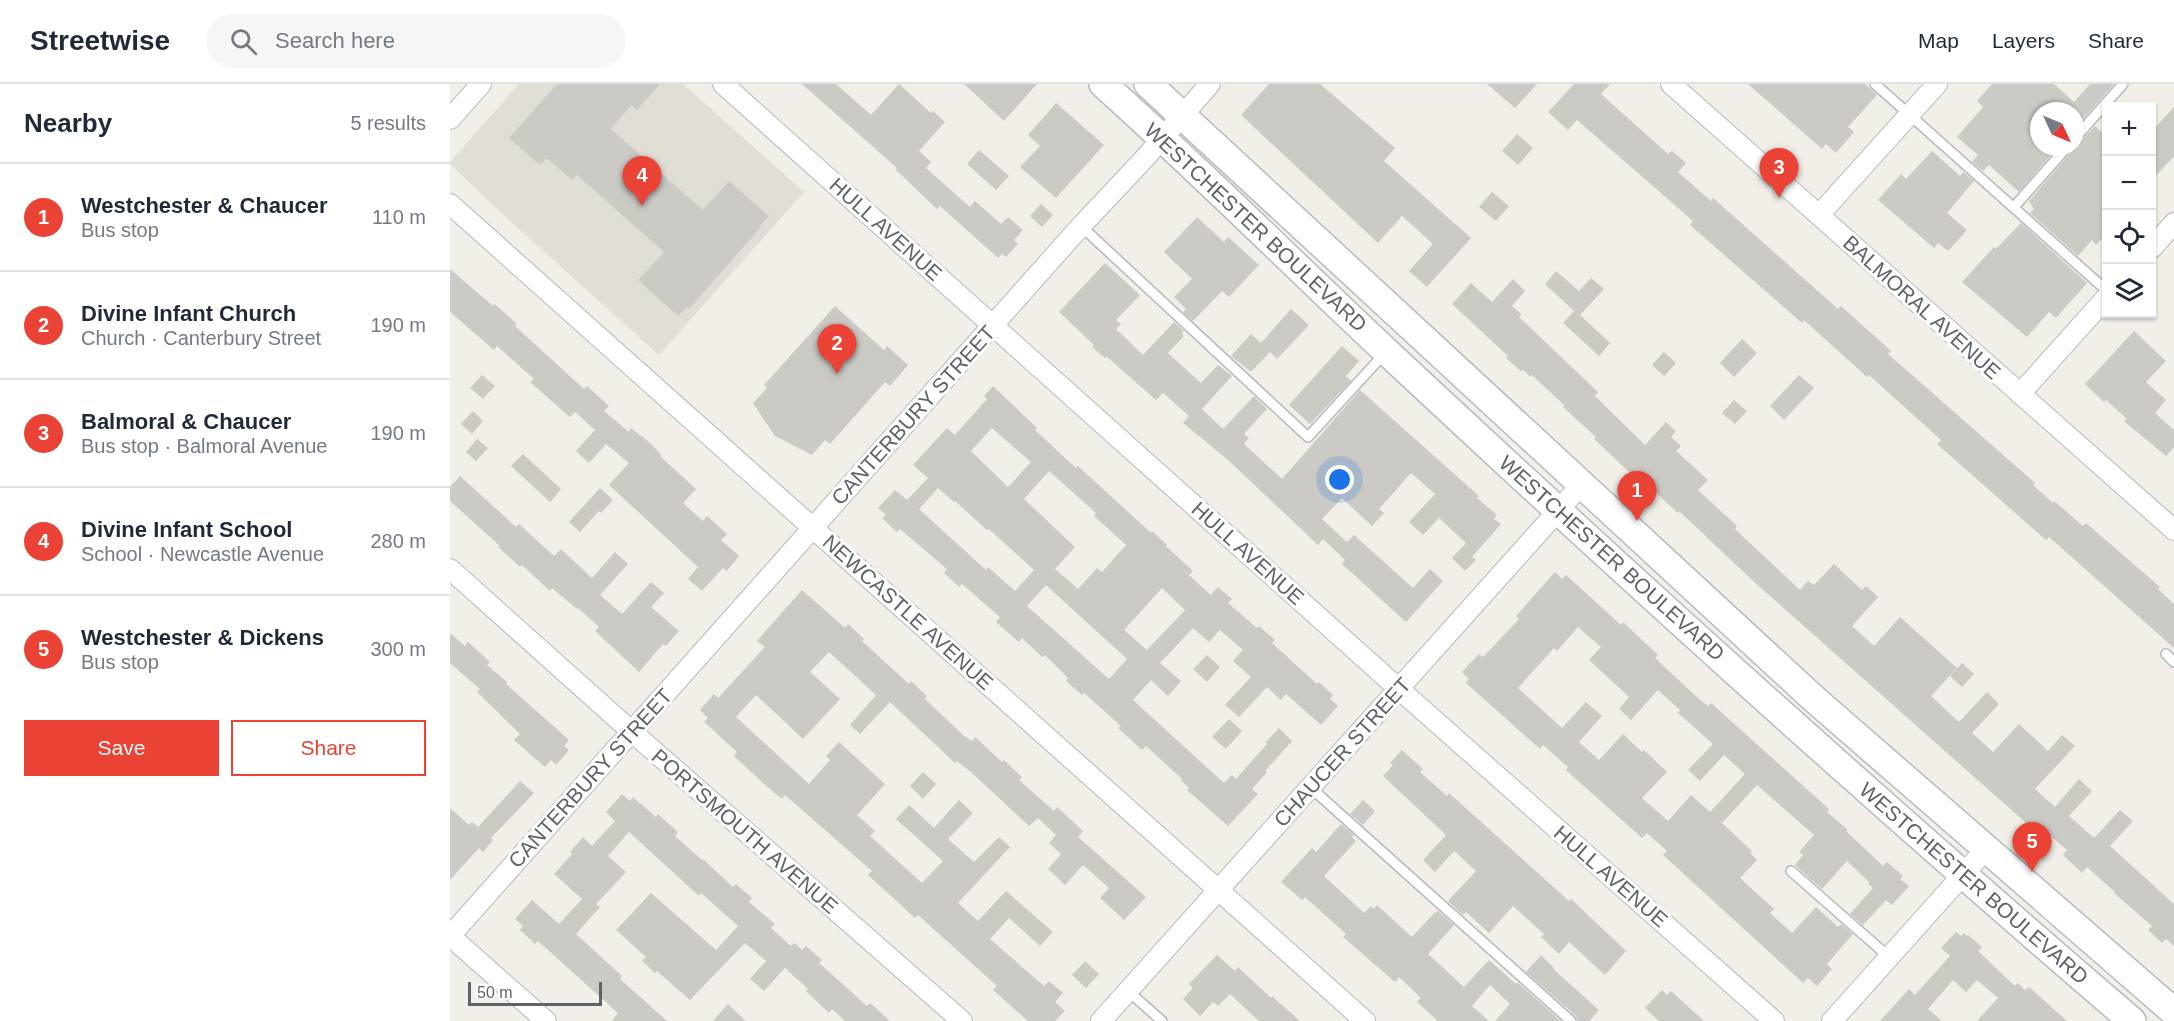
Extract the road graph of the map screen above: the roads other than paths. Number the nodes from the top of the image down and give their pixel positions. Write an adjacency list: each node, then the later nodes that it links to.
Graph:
1 (482, 84): 12 (street)
2 (723, 84): 24 (street, HULL AVENUE)
3 (1103, 84): 14 (street, WESTCHESTER BOULEVARD)
4 (1148, 84): 10 (street, WESTCHESTER BOULEVARD)
5 (1210, 84): 10 (street, CANTERBURY STREET)
6 (1671, 84): 18 (street, BALMORAL AVENUE)
7 (1875, 84): 11 (lane)
8 (1937, 84): 11 (street)
9 (2124, 84): 13 (lane)
10 (1183, 115): 14 (street, CANTERBURY STREET); 27 (street, WESTCHESTER BOULEVARD)
11 (1910, 115): 17 (lane); 18 (street)
12 (450, 119)
13 (2084, 128)
14 (1162, 137): 20 (street, CANTERBURY STREET); 25 (street, WESTCHESTER BOULEVARD)
15 (2059, 156): 17 (lane)
16 (450, 204): 29 (street, NEWCASTLE AVENUE)
17 (2014, 207): 22 (lane)
18 (1819, 215): 26 (street, BALMORAL AVENUE)
19 (2174, 223): 21 (street)
20 (1081, 226): 24 (street, CANTERBURY STREET); 25 (lane)
21 (2156, 243)
22 (2102, 286)
23 (2102, 302): 26 (street)
24 (994, 324): 29 (street, CANTERBURY STREET); 34 (street, HULL AVENUE)
25 (1387, 351): 28 (street, WESTCHESTER BOULEVARD)
26 (2020, 394): 30 (street, BALMORAL AVENUE)
27 (1582, 484): 28 (street, CHAUCER STREET); 37 (street, WESTCHESTER BOULEVARD)
28 (1559, 510): 34 (street, CHAUCER STREET); 39 (street, WESTCHESTER BOULEVARD)
29 (813, 528): 35 (street, CANTERBURY STREET); 40 (street, NEWCASTLE AVENUE)
30 (2174, 531)
31 (450, 569): 35 (street, PORTSMOUTH AVENUE)
32 (2166, 654): 33 (lane)
33 (2174, 662)
34 (1399, 689): 36 (street, CHAUCER STREET); 51 (street, HULL AVENUE)
35 (632, 731): 41 (street, CANTERBURY STREET); 46 (street, PORTSMOUTH AVENUE)
36 (1310, 787): 40 (street, CHAUCER STREET); 50 (lane)
37 (1986, 849): 39 (street); 44 (street, WESTCHESTER BOULEVARD)
38 (1791, 871): 42 (lane)
39 (1962, 875): 42 (street); 53 (street, WESTCHESTER BOULEVARD)
40 (1219, 890): 43 (street, CHAUCER STREET); 49 (street, NEWCASTLE AVENUE)
41 (450, 936): 45 (street)
42 (1889, 957): 52 (street)
43 (1128, 991): 47 (street, CHAUCER STREET); 48 (lane)
44 (2174, 1012)
45 (546, 1021)
46 (962, 1021)
47 (1101, 1021)
48 (1162, 1021)
49 (1365, 1021)
50 (1571, 1021)
51 (1774, 1021)
52 (1832, 1021)
53 (2132, 1021)

